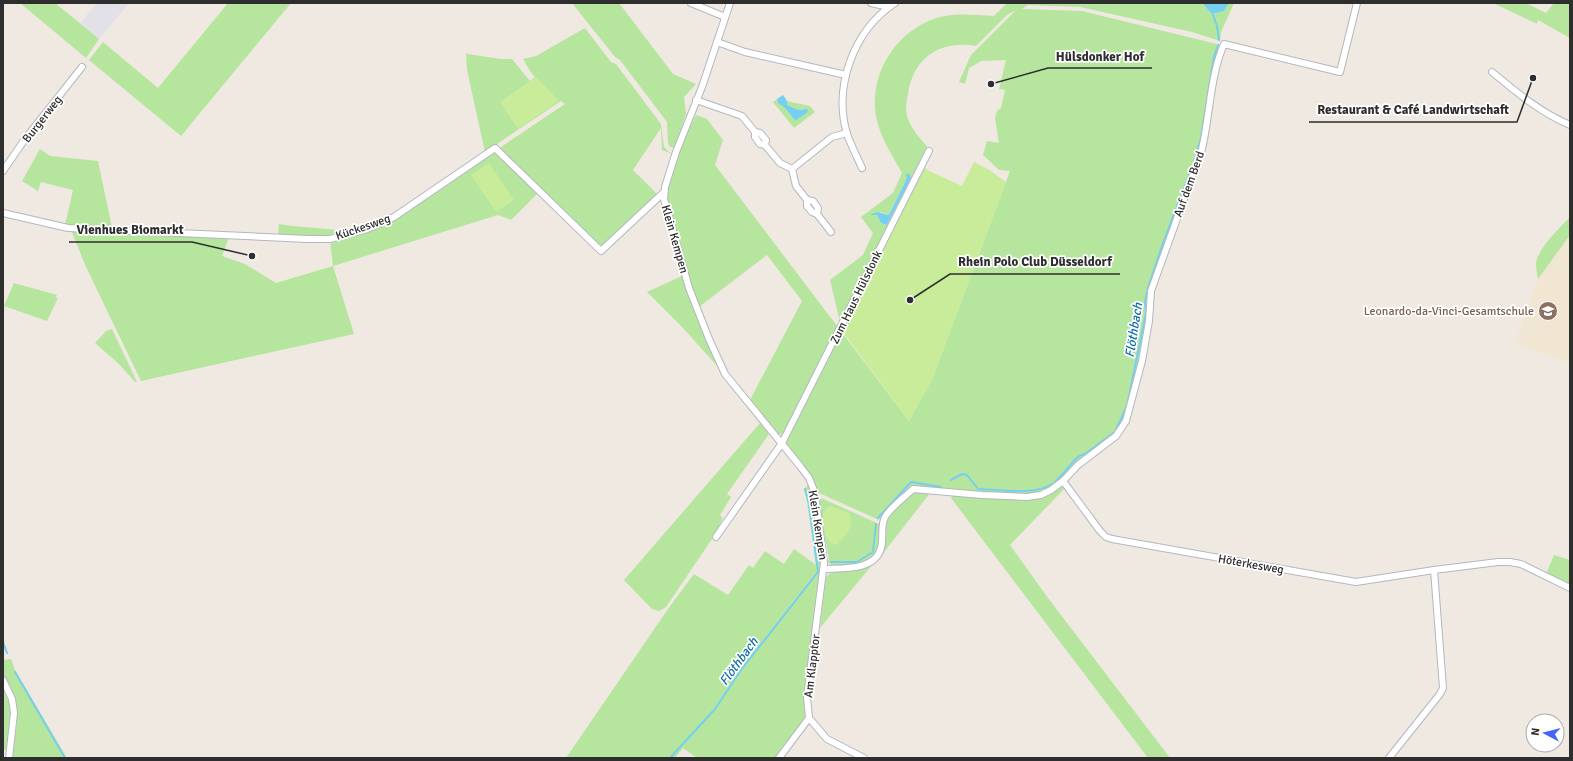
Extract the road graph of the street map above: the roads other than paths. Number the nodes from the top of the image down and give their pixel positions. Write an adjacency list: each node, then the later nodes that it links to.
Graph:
1 (691, 3): 7 (street)
2 (730, 3): 7 (street, Klein Kempen)
3 (871, 3): 6 (street)
4 (896, 3): 6 (street)
5 (1357, 3): 23 (street, Auf dem Berd)
6 (889, 7): 11 (street)
7 (725, 17): 8 (street, Klein Kempen)
8 (717, 42): 11 (street); 12 (street, Klein Kempen)
9 (82, 67): 18 (street, Burgerweg)
10 (1492, 72): 13 (street)
11 (846, 75): 14 (street)
12 (696, 100): 17 (street); 19 (street, Klein Kempen)
13 (1570, 125)
14 (847, 134): 16 (street); 17 (street)
15 (929, 151): 22 (street, Zum Haus Hülsdonk)
16 (862, 168)
17 (792, 169): 21 (street)
18 (3, 171)
19 (663, 193): 20 (street, Kückesweg); 22 (street, Klein Kempen)
20 (3, 213)
21 (831, 232)
22 (782, 443): 24 (street); 25 (street, Klein Kempen)
23 (1063, 481): 25 (street); 26 (street, Höterkesweg)
24 (716, 537)
25 (824, 569): 29 (street, Am Klapptor)
26 (1434, 570): 27 (street, Höterkesweg); 33 (street)
27 (1570, 588)
28 (3, 680): 30 (street)
29 (809, 718): 31 (street); 32 (street)
30 (9, 758)
31 (779, 758)
32 (864, 758)
33 (1389, 758)

